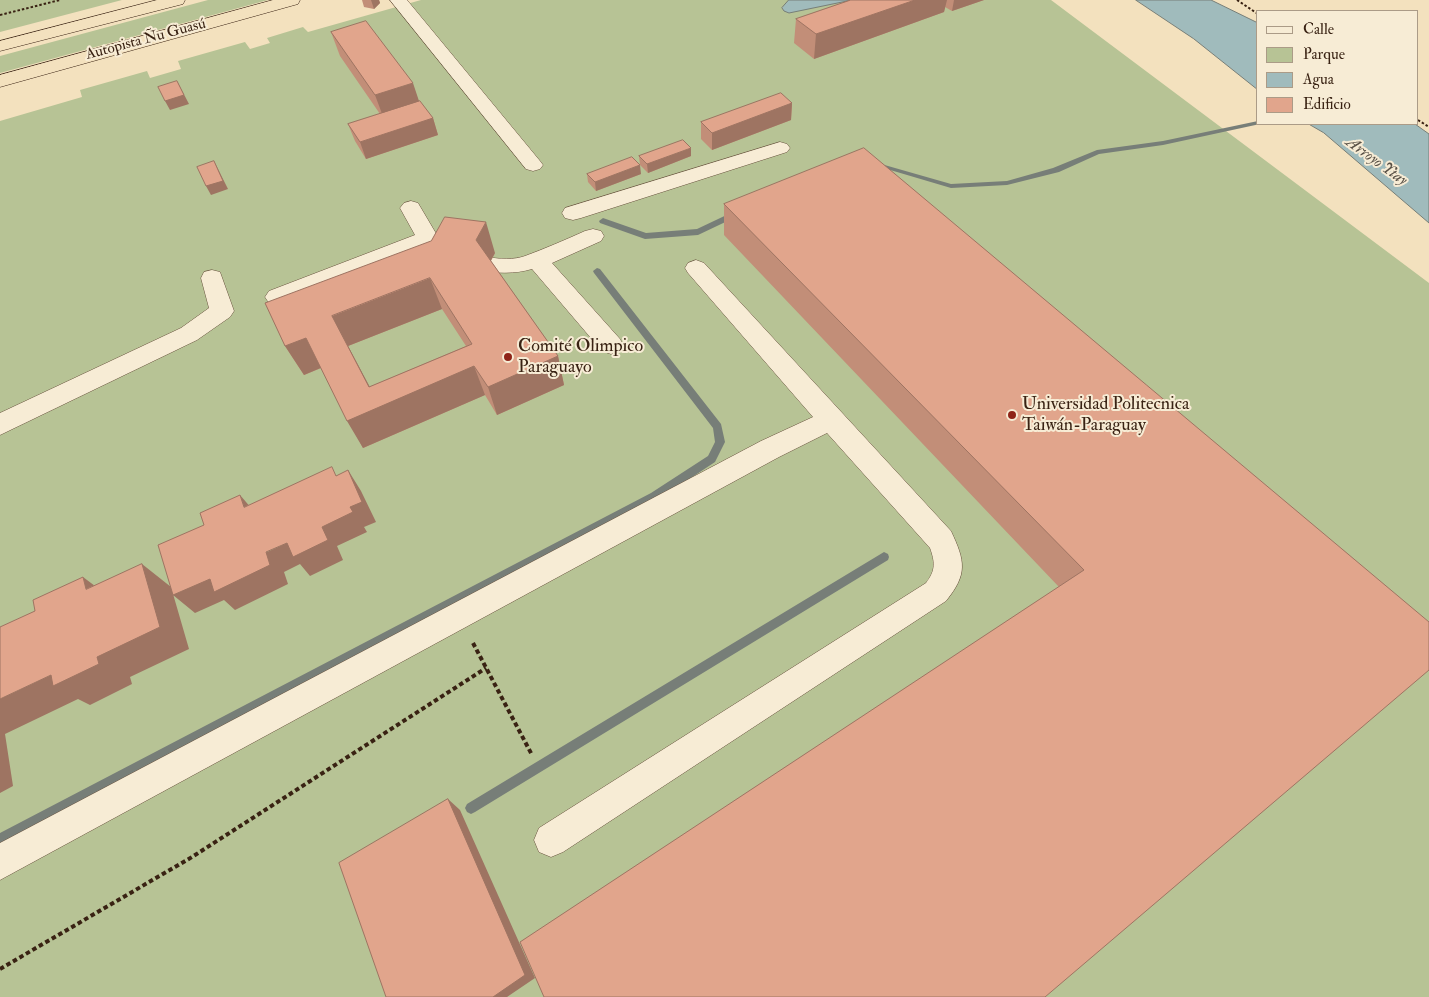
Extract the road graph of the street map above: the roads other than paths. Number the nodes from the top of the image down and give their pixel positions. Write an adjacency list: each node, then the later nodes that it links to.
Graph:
1 (177, 0): 4 (highway, Autopista Ñu Guasú)
2 (292, 0): 5 (highway, Autopista Ñu Guasú)
3 (398, 0): 7 (lane)
4 (0, 46)
5 (0, 81)
6 (780, 148): 9 (lane)
7 (534, 165)
8 (411, 208): 11 (lane)
9 (573, 212)
10 (593, 236): 12 (lane)
11 (428, 238): 12 (lane); 15 (lane)
12 (536, 260): 16 (lane)
13 (696, 268): 17 (lane)
14 (212, 278): 18 (lane)
15 (277, 297)
16 (611, 345)
17 (831, 420): 19 (lane); 20 (lane)
18 (0, 425)
19 (551, 840)
20 (0, 862)

